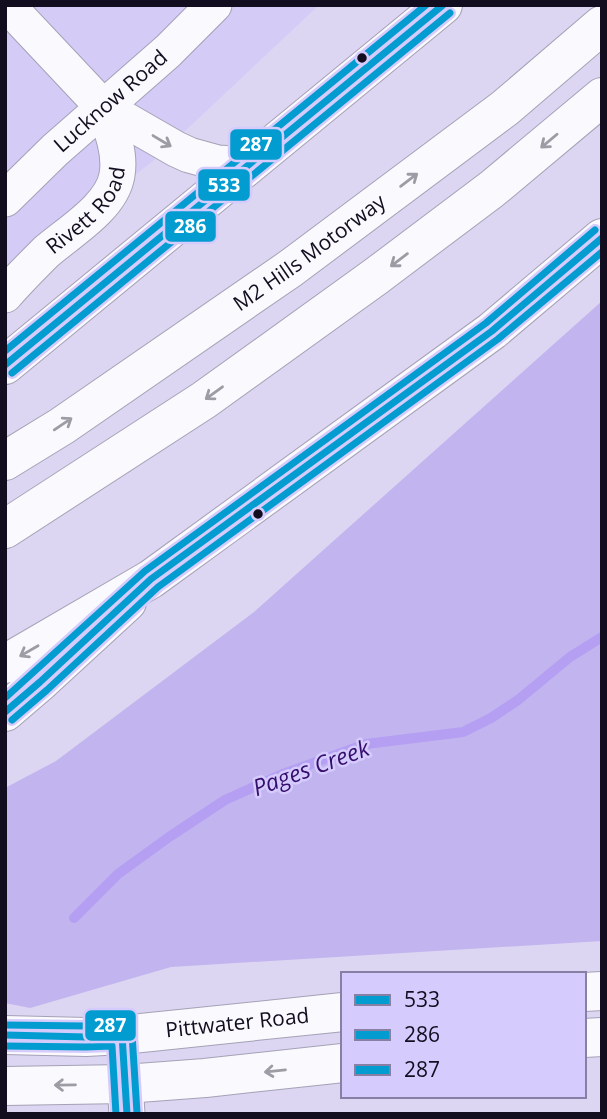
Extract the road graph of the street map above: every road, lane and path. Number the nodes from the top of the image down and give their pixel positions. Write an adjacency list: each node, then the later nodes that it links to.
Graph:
1 (7, 5): 6 (street, Rivett Road)
2 (214, 5): 6 (street, Lucknow Road)
3 (443, 5): 7 (main road)
4 (602, 25): 12 (main road, M2 Hills Motorway, one-way to 4)
5 (602, 97): 13 (main road, one-way to 13)
6 (103, 107): 7 (street, Rivett Road, one-way to 7); 8 (street, Lucknow Road); 10 (street, Rivett Road)
7 (249, 165): 11 (main road)
8 (5, 199)
9 (602, 238): 14 (main road)
10 (5, 295)
11 (5, 365)
12 (5, 461)
13 (5, 530)
14 (151, 579): 15 (main road, one-way to 15); 16 (main road)
15 (5, 664)
16 (5, 712)
17 (341, 1012): 19 (main road, Pittwater Road)
18 (5, 1035): 19 (main road, Pittwater Road)
19 (122, 1035): 22 (main road)
20 (341, 1063): 22 (main road, one-way to 22)
21 (5, 1086): 22 (main road, one-way to 21)
22 (126, 1099)

